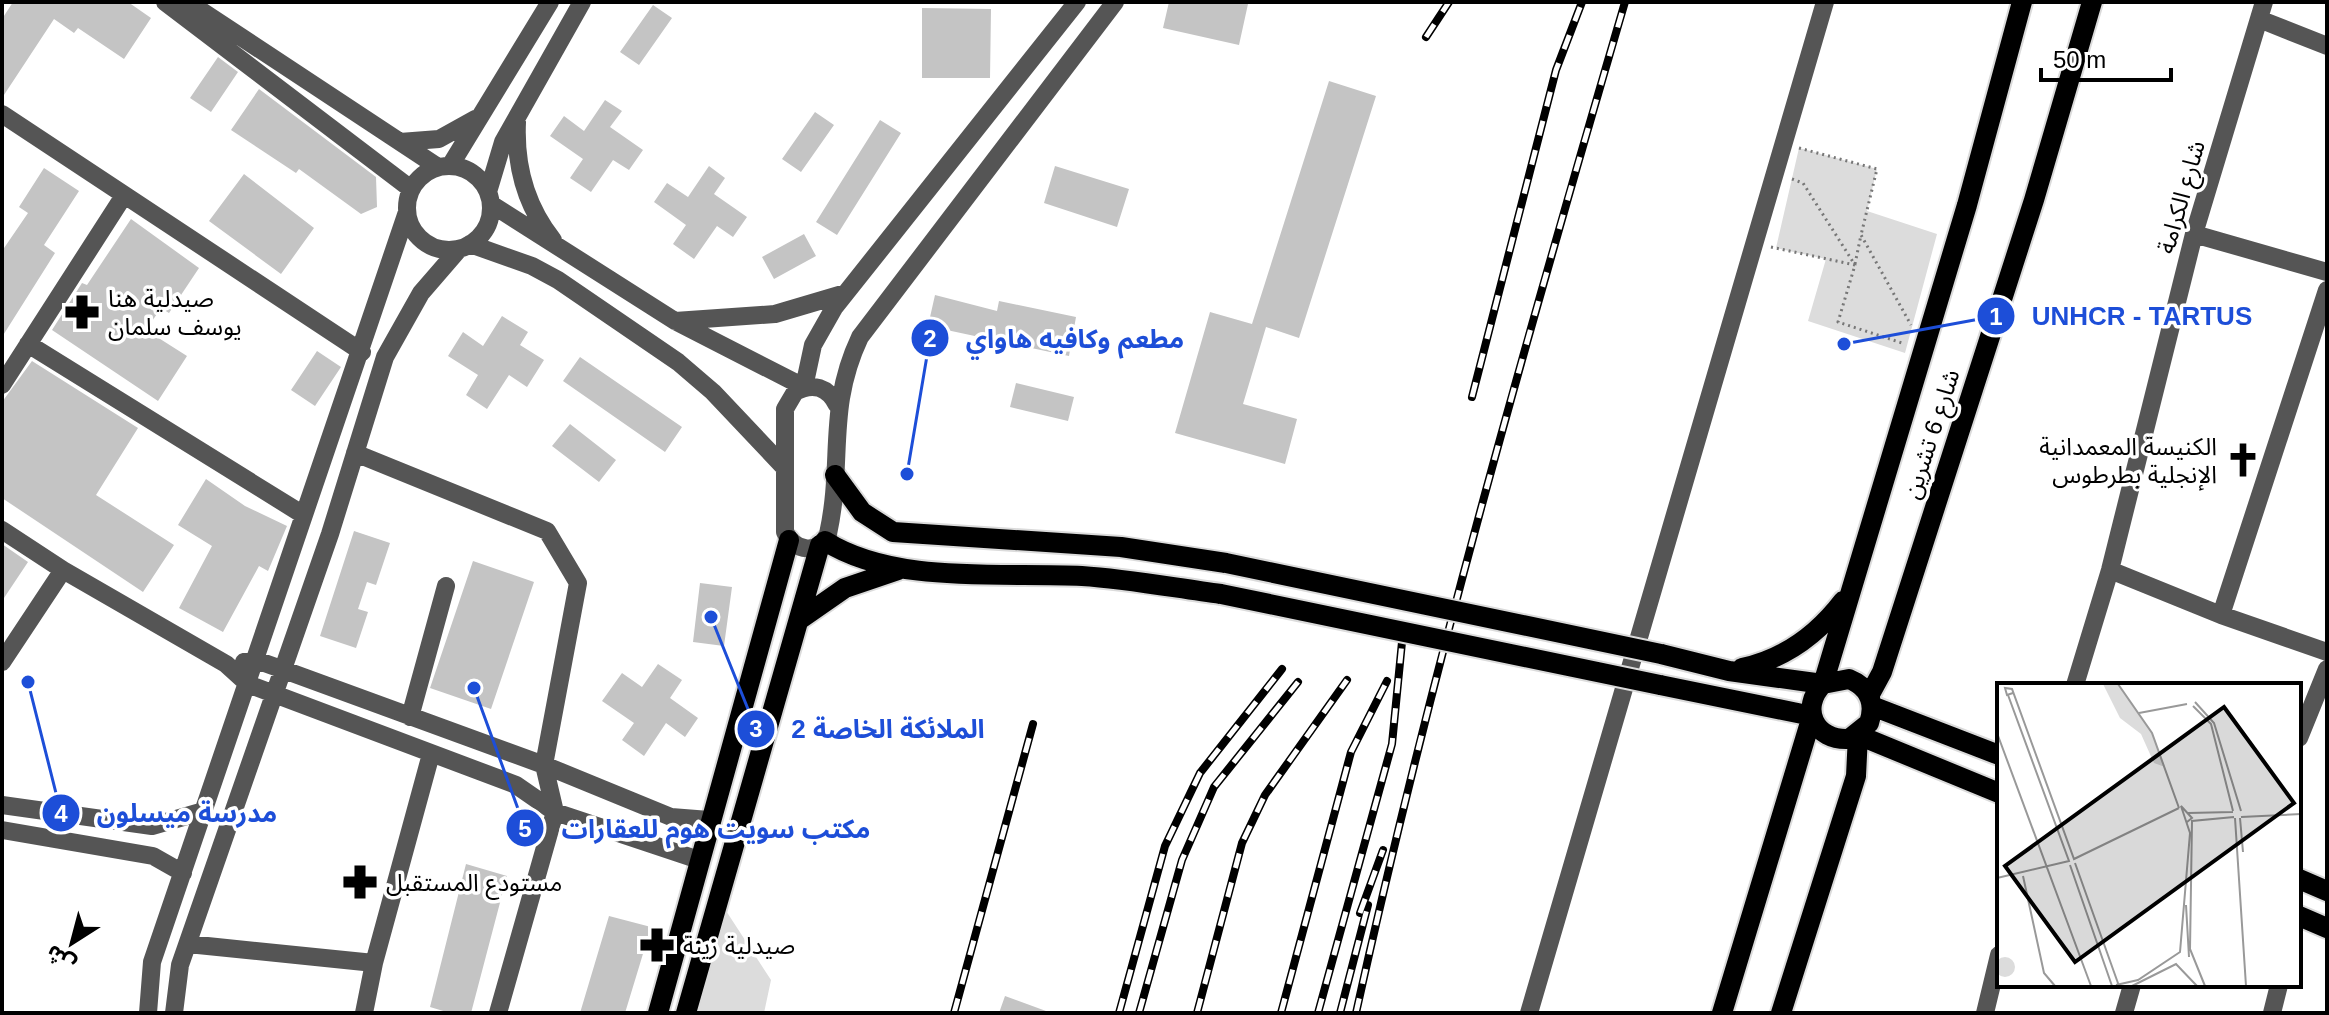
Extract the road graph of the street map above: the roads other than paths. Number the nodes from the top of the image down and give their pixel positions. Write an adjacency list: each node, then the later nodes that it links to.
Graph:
1 (165, 2): 17 (street)
2 (188, 2): 15 (street)
3 (550, 2): 12 (street)
4 (582, 2): 13 (street)
5 (1077, 2): 26 (street)
6 (1115, 2): 32 (street)
7 (1825, 2): 89 (street)
8 (2022, 2): 44 (main road, شارع 6 تشرين)
9 (2092, 2): 58 (main road, شارع 6 تشرين)
10 (2261, 10): 11 (street); 21 (street, شارع الكرامة)
11 (2327, 46)
12 (483, 112): 15 (street); 16 (street)
13 (517, 117): 19 (street); 23 (street)
14 (5, 122): 18 (street)
15 (400, 142): 16 (street)
16 (444, 167): 17 (street); 19 (street)
17 (411, 189): 20 (street)
18 (123, 197): 28 (street); 29 (street)
19 (489, 198): 22 (street); 23 (street)
20 (407, 212): 22 (street); 29 (street)
21 (2194, 234): 24 (street); 42 (street, شارع الكرامة)
22 (465, 247): 33 (street); 34 (street)
23 (560, 248): 27 (street)
24 (2327, 272)
25 (2327, 290): 45 (street)
26 (849, 292): 27 (street); 31 (street)
27 (675, 321): 31 (street)
28 (28, 344): 30 (street); 36 (street)
29 (362, 352): 36 (street)
30 (2, 385)
31 (804, 387): 32 (street); 34 (street)
32 (837, 405): 35 (street)
33 (355, 453): 52 (street); 65 (street)
34 (782, 465): 38 (street)
35 (835, 475): 39 (street); 53 (main road, bridge)
36 (302, 514): 48 (street)
37 (2, 530): 41 (street)
38 (789, 540): 39 (street); 70 (main road)
39 (823, 543): 40 (main road); 46 (main road)
40 (902, 569): 46 (main road); 59 (main road, bridge)
41 (63, 570): 49 (street); 50 (street)
42 (2110, 570): 45 (street); 54 (street, شارع الكرامة)
43 (446, 586): 60 (street)
44 (1847, 595): 53 (main road); 56 (main road, شارع 6 تشرين)
45 (2221, 615): 47 (street)
46 (799, 620): 88 (main road)
47 (2327, 652)
48 (256, 660): 50 (street); 52 (street); 55 (street)
49 (2, 662)
50 (226, 664): 55 (street)
51 (2327, 669): 61 (street)
52 (284, 670): 57 (street); 60 (street)
53 (1729, 671): 56 (main road)
54 (2076, 683)
55 (248, 684): 57 (street); 68 (street)
56 (1823, 684): 58 (main road); 59 (main road)
57 (274, 695): 63 (street); 78 (street)
58 (1871, 701): 62 (main road); 64 (main road)
59 (1812, 716): 62 (main road); 90 (main road)
60 (410, 717): 65 (street)
61 (2301, 733)
62 (1858, 735): 66 (main road); 91 (main road)
63 (431, 754): 69 (street); 79 (street)
64 (1997, 754)
65 (544, 765): 69 (street); 70 (street)
66 (1997, 792)
67 (2, 805): 68 (street)
68 (204, 811): 73 (street)
69 (555, 812): 72 (street); 86 (street)
70 (709, 820): 72 (main road)
71 (2, 830): 73 (street)
72 (699, 860): 87 (main road)
73 (183, 873): 83 (street)
74 (2301, 880): 75 (main road)
75 (2327, 891)
76 (2301, 917): 77 (main road)
77 (2327, 928)
78 (188, 944): 79 (street); 84 (street)
79 (374, 963): 85 (street)
80 (1997, 963): 92 (street)
81 (2131, 987): 93 (street)
82 (2278, 987): 94 (street)
83 (148, 1013)
84 (174, 1013)
85 (364, 1013)
86 (498, 1013)
87 (658, 1013)
88 (686, 1013)
89 (1529, 1013)
90 (1722, 1013)
91 (1781, 1013)
92 (1985, 1013)
93 (2124, 1013)
94 (2272, 1013)

